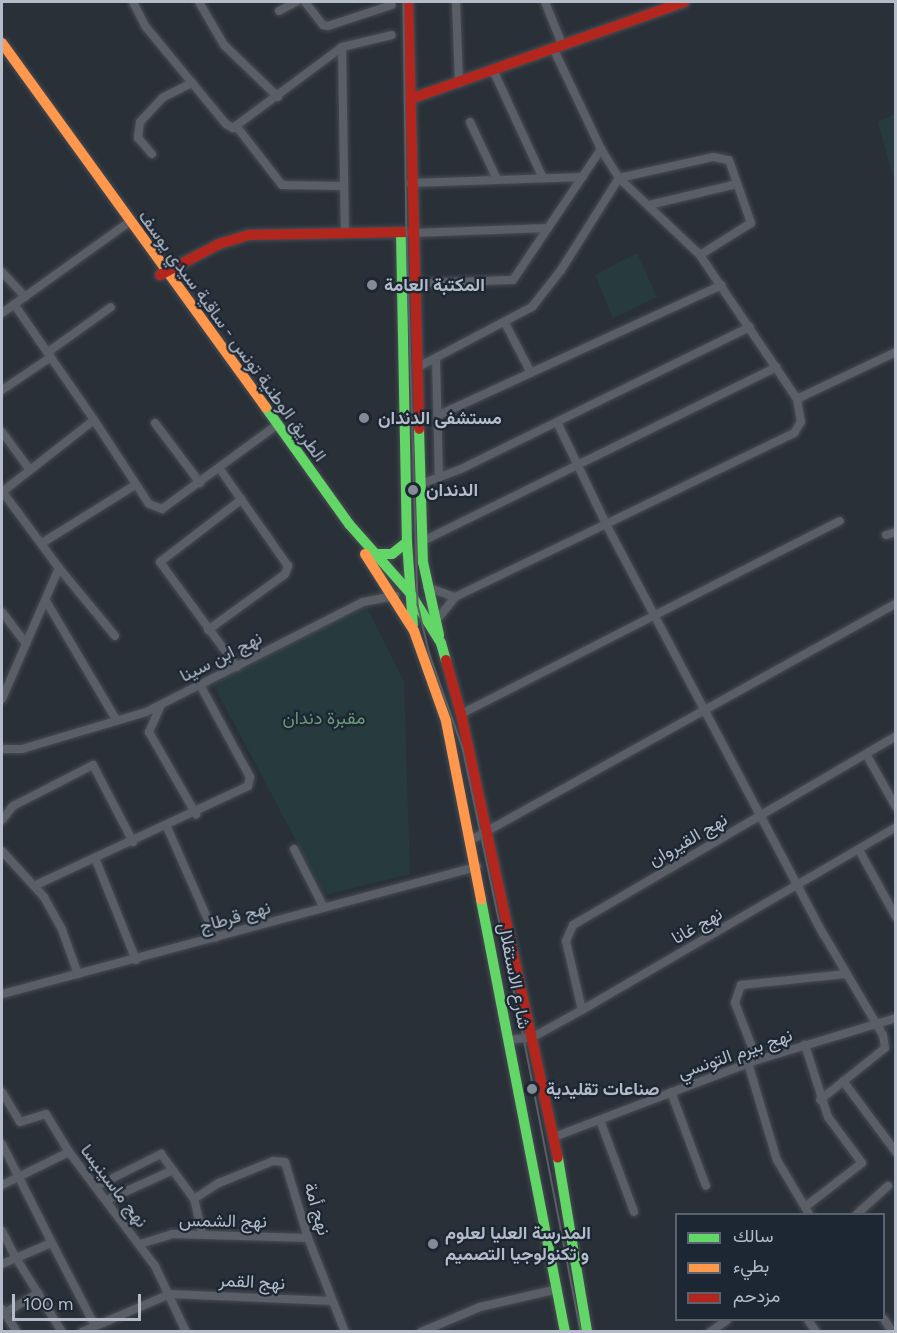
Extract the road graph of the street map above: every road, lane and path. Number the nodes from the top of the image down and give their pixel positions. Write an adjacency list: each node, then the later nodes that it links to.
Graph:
1 (133, 2): 17 (street)
2 (199, 2): 19 (street)
3 (296, 2): 10 (street)
4 (305, 2): 9 (street)
5 (408, 2): 20 (main road, شارع الاستقلال)
6 (456, 2): 18 (street)
7 (545, 2): 13 (street)
8 (684, 2): 13 (main road)
9 (392, 5)
10 (279, 12)
11 (392, 35): 14 (street)
12 (2, 43): 33 (main road, الطريق الوطنية تونس - ساقية سيدي يوسف)
13 (557, 46): 16 (main road); 23 (street)
14 (342, 47): 19 (street); 31 (street)
15 (2, 55): 33 (main road, الطريق الوطنية تونس - ساقية سيدي يوسف)
16 (493, 70): 18 (main road); 26 (street)
17 (192, 83): 22 (street); 24 (street)
18 (459, 83): 20 (main road)
19 (278, 97): 22 (street)
20 (410, 99): 29 (main road, شارع الاستقلال)
21 (470, 122): 28 (street)
22 (237, 127): 31 (street)
23 (601, 149): 25 (street); 27 (street)
24 (152, 154)
25 (583, 177): 26 (street); 34 (street)
26 (543, 178): 28 (street)
27 (619, 178): 30 (street); 32 (street); 48 (street)
28 (497, 179): 29 (street)
29 (411, 183): 37 (main road, شارع الاستقلال)
30 (737, 184): 32 (street); 38 (street)
31 (344, 186): 35 (street)
32 (650, 205): 38 (street)
33 (126, 224): 40 (main road, الطريق الوطنية تونس - ساقية سيدي يوسف); 44 (street)
34 (548, 228): 37 (street); 41 (street)
35 (345, 233): 36 (main road); 40 (main road)
36 (401, 233): 37 (main road); 42 (main road)
37 (413, 233): 41 (main road, شارع الاستقلال)
38 (700, 255): 43 (street)
39 (2, 272): 44 (street)
40 (163, 274): 62 (main road, الطريق الوطنية تونس - ساقية سيدي يوسف)
41 (416, 283): 42 (street); 53 (main road, شارع الاستقلال)
42 (402, 284): 78 (main road)
43 (721, 285): 49 (street); 55 (street)
44 (25, 297): 45 (street)
45 (15, 304): 47 (street); 51 (street)
46 (111, 307): 51 (street)
47 (2, 313)
48 (505, 323): 52 (street); 55 (street)
49 (750, 327): 54 (street); 60 (street)
50 (896, 352): 57 (street)
51 (49, 355): 56 (street); 59 (street)
52 (436, 359): 53 (street); 58 (street)
53 (420, 366): 70 (main road, شارع الاستقلال)
54 (776, 367): 57 (street); 64 (street)
55 (531, 373): 58 (street)
56 (2, 390)
57 (797, 399): 74 (street)
58 (439, 415): 67 (street)
59 (94, 420): 66 (street); 69 (street)
60 (557, 422): 64 (street); 67 (street)
61 (155, 423): 68 (street)
62 (275, 426): 65 (street); 80 (main road, الطريق الوطنية تونس - ساقية سيدي يوسف); 84 (main road, الطريق الوطنية تونس - ساقية سيدي يوسف)
63 (2, 432): 66 (street)
64 (576, 464): 74 (street); 77 (street)
65 (219, 468): 68 (street); 72 (street)
66 (30, 470): 71 (street)
67 (439, 478): 70 (street)
68 (200, 483): 69 (street)
69 (135, 484): 79 (street)
70 (421, 484): 77 (main road, شارع الاستقلال)
71 (2, 492): 79 (street)
72 (242, 499): 91 (street); 91 (street)
73 (840, 520): 89 (street)
74 (607, 526): 85 (street); 89 (street)
75 (896, 532): 76 (street)
76 (886, 535)
77 (423, 541): 82 (main road, شارع الاستقلال)
78 (407, 542): 80 (main road); 83 (main road)
79 (42, 543): 81 (street)
80 (375, 554): 83 (main road, الطريق الوطنية تونس - ساقية سيدي يوسف)
81 (59, 568): 86 (street); 93 (street)
82 (426, 588): 85 (street); 90 (main road, شارع الاستقلال)
83 (409, 593): 92 (main road); 94 (main road, الطريق الوطنية تونس - ساقية سيدي يوسف)
84 (396, 596): 92 (main road, الطريق الوطنية تونس - ساقية سيدي يوسف); 96 (street, نهج ابن سينا)
85 (455, 597): 90 (street)
86 (46, 601): 95 (street); 102 (street)
87 (896, 603): 100 (street)
88 (2, 612): 95 (street)
89 (655, 615): 100 (street); 101 (street)
90 (435, 622): 94 (main road, شارع الاستقلال)
91 (208, 630): 96 (street)
92 (414, 631): 113 (main road, شارع الاستقلال)
93 (115, 636)
94 (441, 643): 101 (main road, شارع الاستقلال)
95 (26, 644): 98 (street)
96 (237, 667): 97 (street, نهج ابن سينا)
97 (200, 685): 99 (street, نهج ابن سينا); 108 (street)
98 (2, 699)
99 (161, 705): 102 (street, نهج ابن سينا); 108 (street)
100 (705, 707): 107 (street); 112 (street)
101 (461, 714): 112 (main road, شارع الاستقلال)
102 (117, 722): 104 (street, نهج ابن سينا)
103 (896, 736): 105 (street, نهج القيروان)
104 (2, 749)
105 (866, 754): 106 (street); 107 (street, نهج القيروان)
106 (896, 807)
107 (762, 813): 121 (street); 129 (street, نهج القيروان)
108 (196, 814): 110 (street)
109 (2, 820): 114 (street)
110 (167, 827): 114 (street); 124 (street)
111 (896, 827): 116 (street, نهج غانا)
112 (487, 832): 113 (street); 132 (main road, شارع الاستقلال)
113 (471, 840): 119 (main road, شارع الاستقلال)
114 (134, 842): 118 (street)
115 (294, 849): 122 (street)
116 (859, 850): 121 (street, نهج غانا); 123 (street)
117 (2, 851): 120 (street)
118 (95, 858): 120 (street); 125 (street)
119 (477, 867): 122 (street, نهج قرطاج); 134 (main road, شارع الاستقلال)
120 (36, 885): 126 (street)
121 (799, 885): 127 (street); 129 (street, نهج غانا)
122 (324, 908): 124 (street, نهج قرطاج)
123 (896, 917)
124 (216, 938): 125 (street, نهج قرطاج)
125 (136, 960): 126 (street, نهج قرطاج)
126 (78, 974): 128 (street, نهج قرطاج)
127 (846, 974): 131 (street); 137 (street)
128 (2, 994)
129 (582, 1010): 132 (street, نهج غانا)
130 (896, 1018): 131 (street, نهج بيرم التونسي)
131 (876, 1025): 133 (street); 136 (street, نهج بيرم التونسي)
132 (533, 1037): 134 (street, نهج غانا); 144 (main road, شارع الاستقلال)
133 (885, 1039): 135 (street); 139 (street)
134 (509, 1040): 166 (main road, شارع الاستقلال)
135 (894, 1042)
136 (805, 1045): 137 (street, نهج بيرم التونسي); 142 (street)
137 (757, 1059): 138 (street, نهج بيرم التونسي)
138 (748, 1063): 141 (street, نهج بيرم التونسي); 156 (street)
139 (843, 1082): 142 (street); 147 (street)
140 (2, 1092): 146 (street, نهج ماسينيسا)
141 (671, 1092): 143 (street, نهج بيرم التونسي); 152 (street)
142 (820, 1100): 156 (street)
143 (600, 1120): 144 (street, نهج بيرم التونسي); 157 (street)
144 (554, 1137): 180 (main road, شارع الاستقلال)
145 (2, 1144): 149 (street)
146 (69, 1152): 149 (street); 151 (street, نهج ماسينيسا)
147 (896, 1152)
148 (173, 1170): 151 (street); 154 (street); 155 (street)
149 (20, 1175): 150 (street); 162 (street)
150 (2, 1185)
151 (97, 1186): 155 (street, نهج ماسينيسا)
152 (706, 1186)
153 (888, 1186): 158 (street)
154 (194, 1199): 160 (street); 161 (street, نهج أمة)
155 (107, 1200): 163 (street, نهج ماسينيسا)
156 (807, 1211)
157 (634, 1212)
158 (859, 1213)
159 (2, 1231): 164 (street)
160 (202, 1233): 161 (street, نهج الشمس); 163 (street, نهج الشمس)
161 (308, 1238): 169 (street, نهج أمة)
162 (52, 1243): 164 (street); 172 (street)
163 (140, 1244): 168 (street, نهج ماسينيسا)
164 (16, 1258): 165 (street); 167 (street)
165 (2, 1264)
166 (558, 1289): 178 (street); 179 (main road, شارع الاستقلال)
167 (38, 1293): 170 (street); 174 (street)
168 (170, 1294): 169 (street, نهج القمر); 172 (street); 176 (street, نهج ماسينيسا)
169 (332, 1301): 177 (street, نهج أمة)
170 (3, 1311): 173 (street)
171 (726, 1321): 181 (street)
172 (95, 1326): 175 (street)
173 (17, 1332)
174 (62, 1332)
175 (82, 1332)
176 (186, 1332)
177 (345, 1332)
178 (420, 1332)
179 (565, 1332)
180 (587, 1332)
181 (710, 1332)

